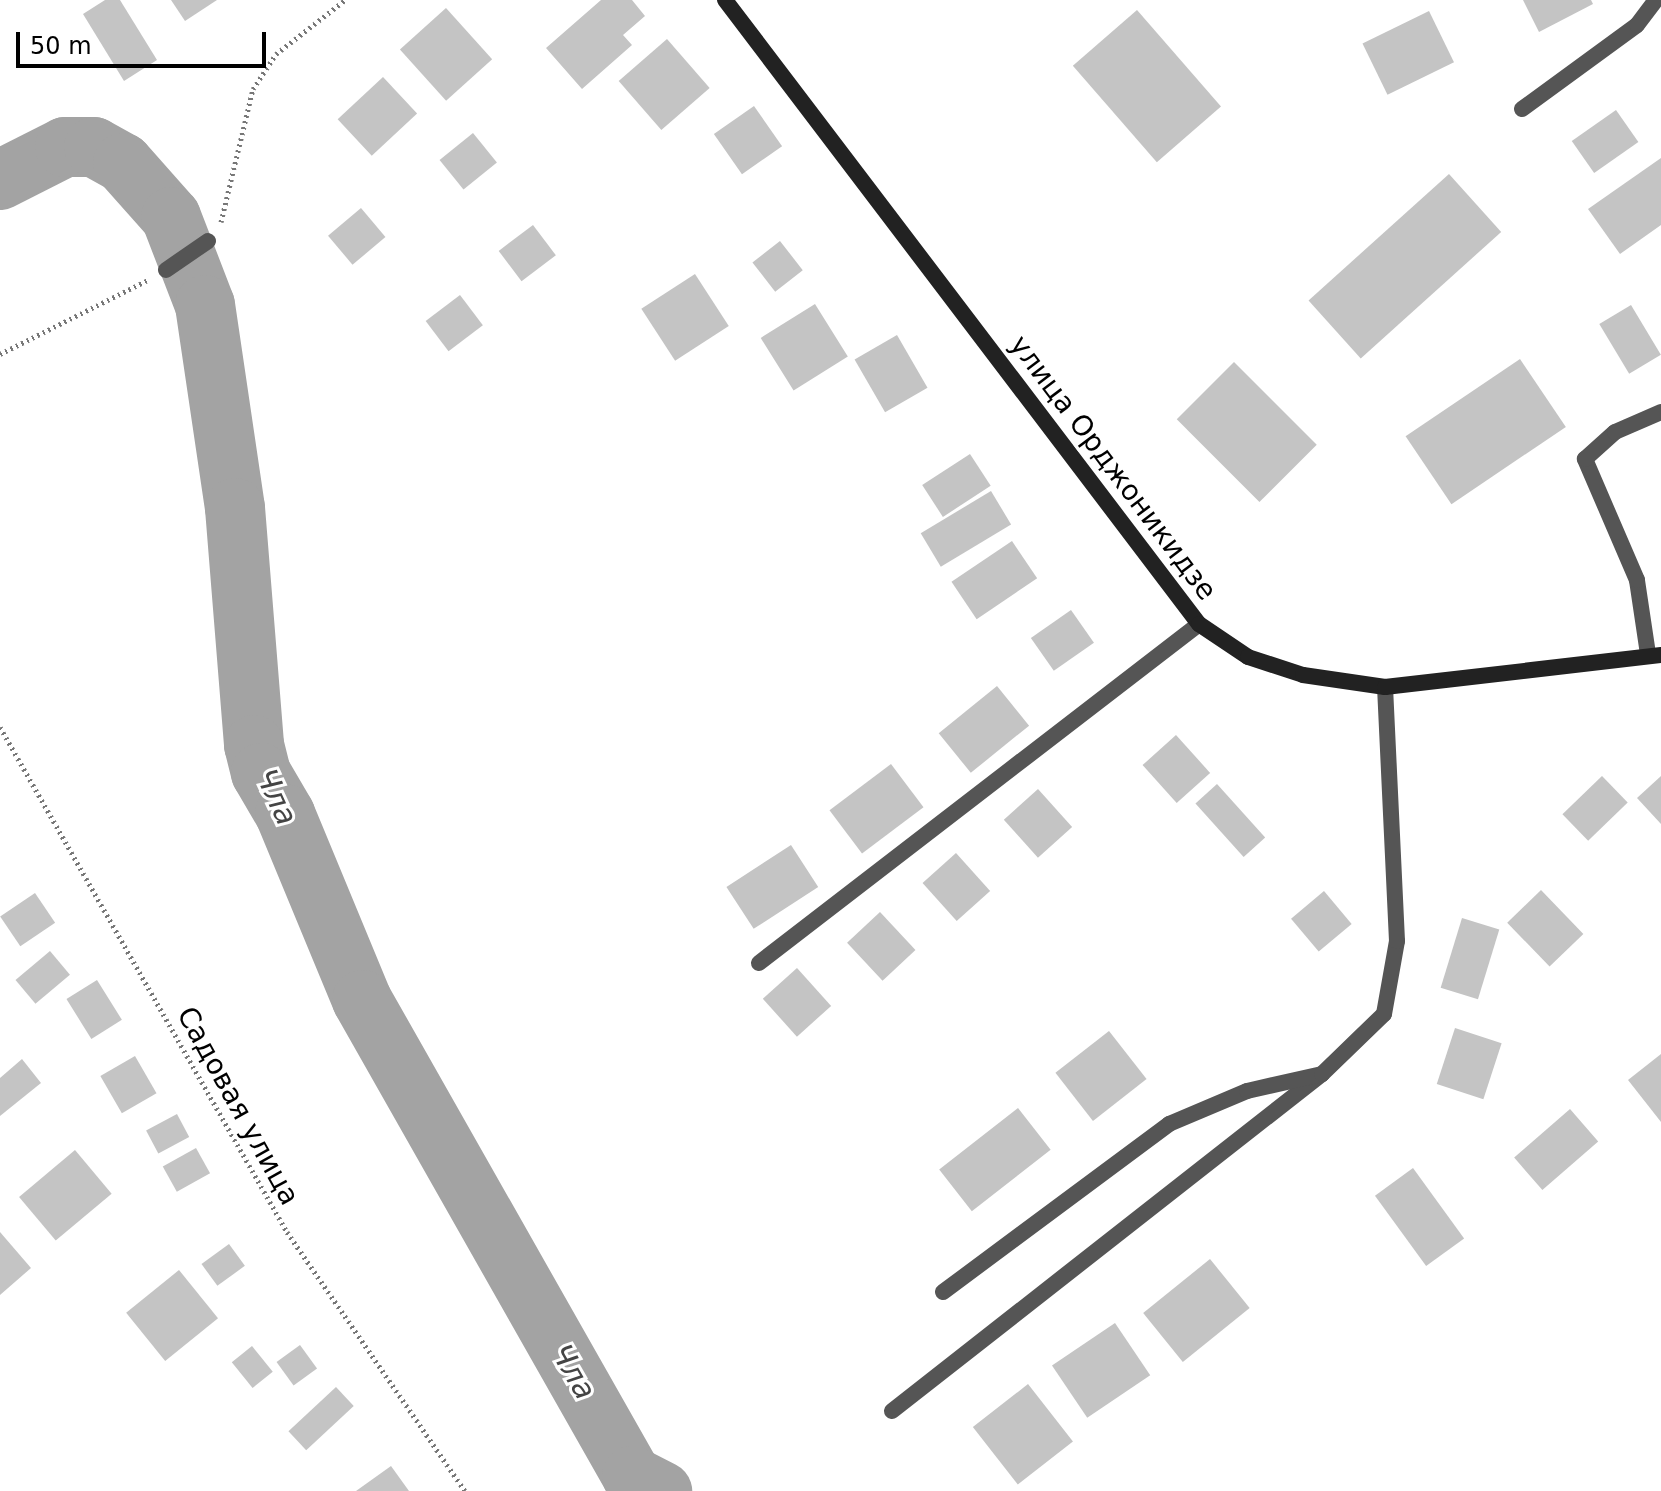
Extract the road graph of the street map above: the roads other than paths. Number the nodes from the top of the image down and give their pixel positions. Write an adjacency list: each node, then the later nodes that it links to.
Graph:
1 (725, 0): 7 (street, улица Орджоникидзе)
2 (1656, 0): 3 (street)
3 (1522, 109)
4 (208, 241): 5 (street)
5 (166, 270)
6 (1661, 412): 8 (street)
7 (1199, 624): 9 (street, улица Орджоникидзе); 10 (street)
8 (1654, 654): 9 (street, улица Орджоникидзе)
9 (1385, 687): 11 (street)
10 (759, 963)
11 (1322, 1074): 12 (street); 13 (street)
12 (943, 1292)
13 (892, 1411)

